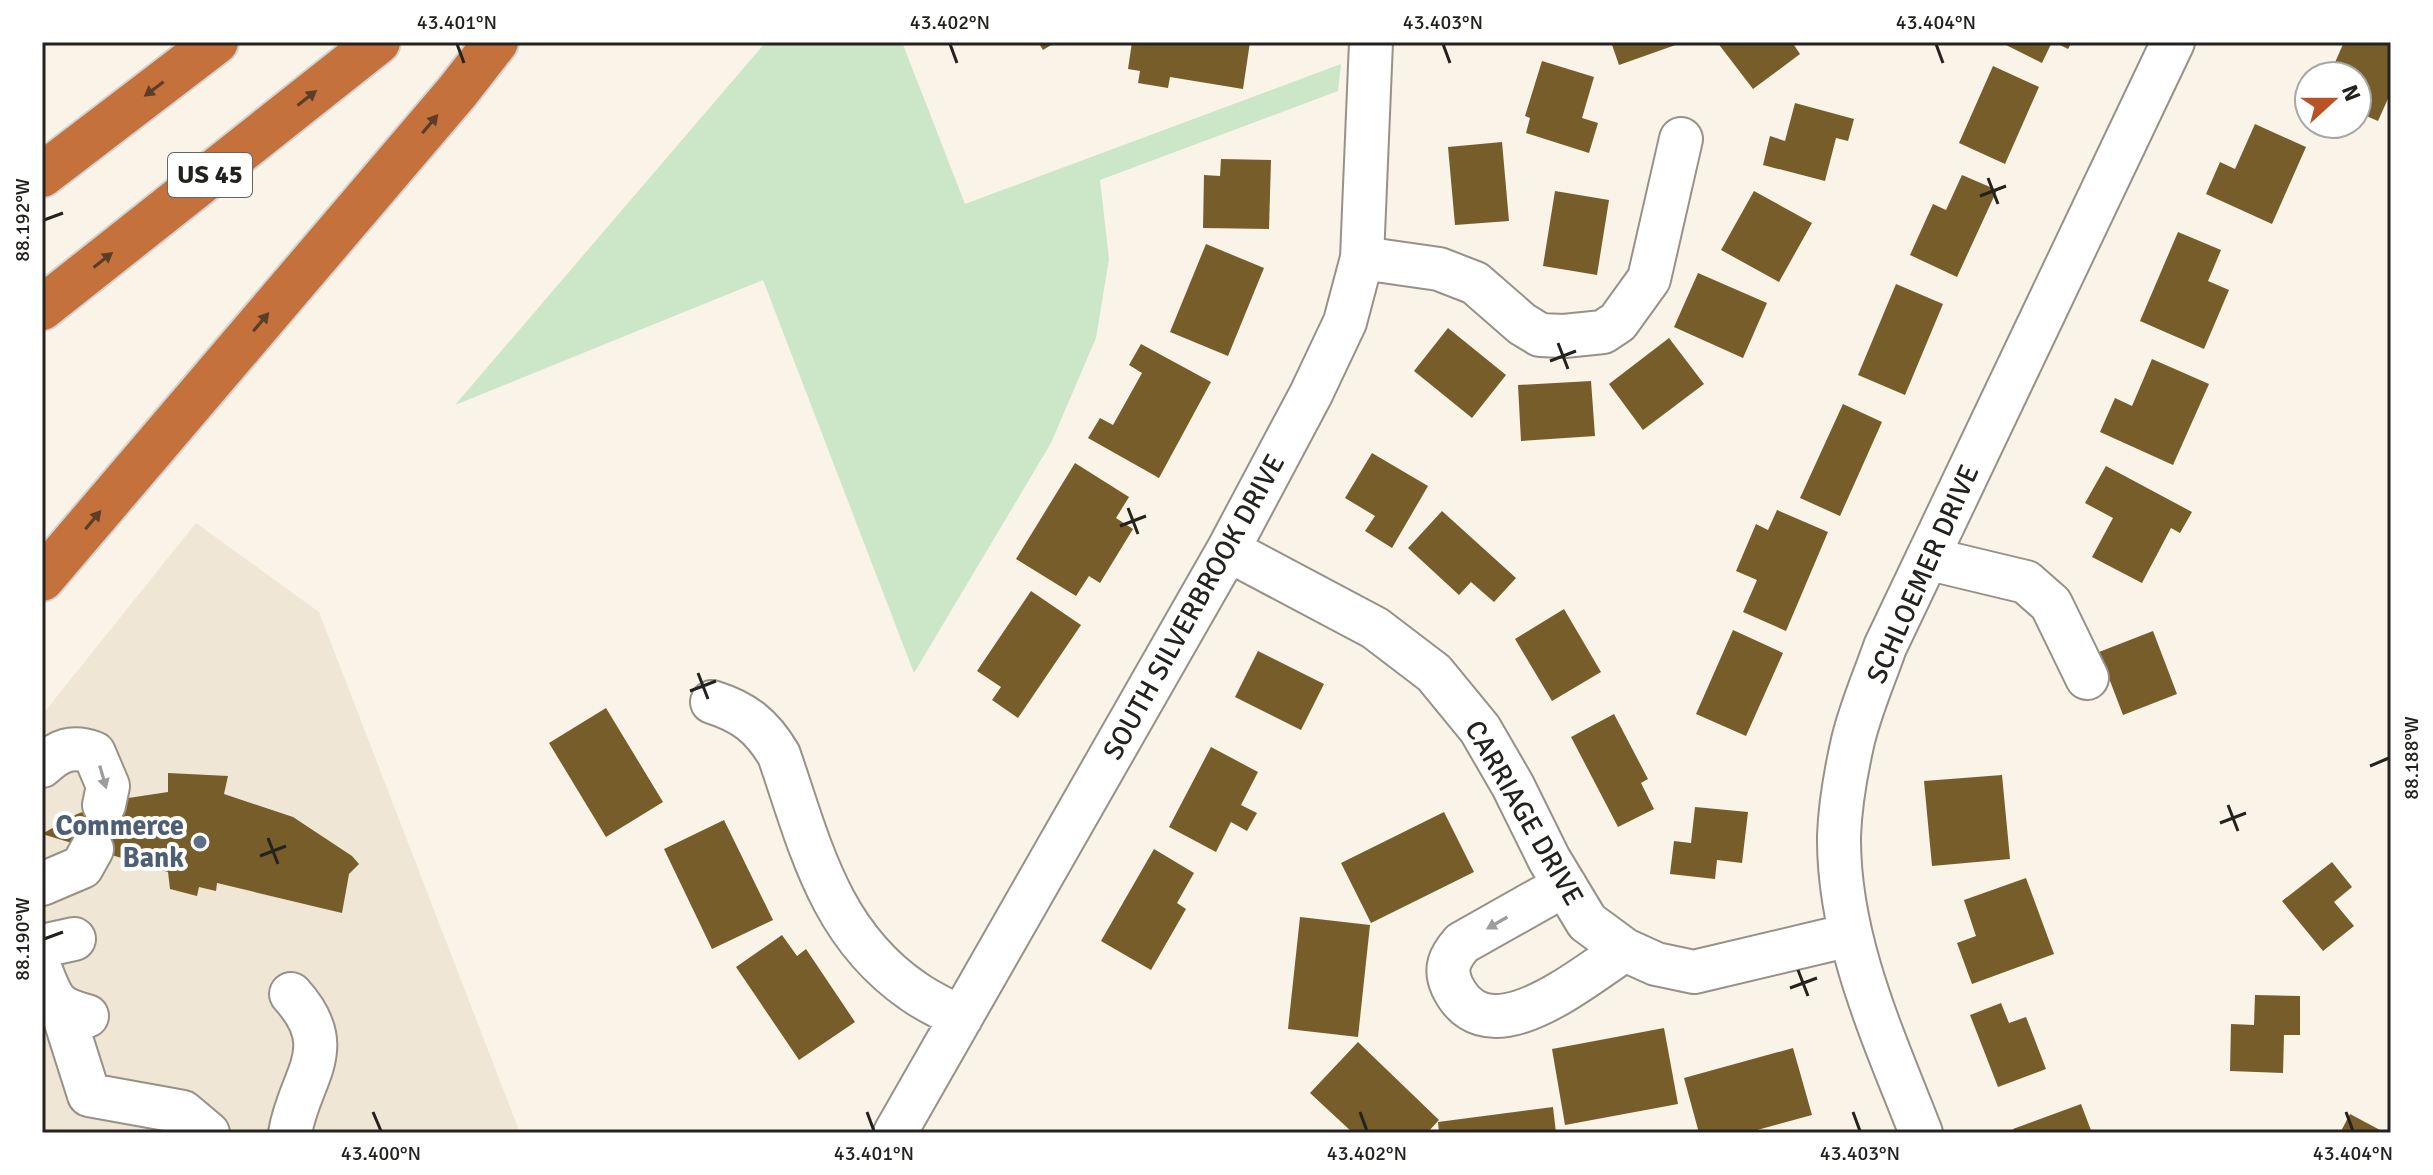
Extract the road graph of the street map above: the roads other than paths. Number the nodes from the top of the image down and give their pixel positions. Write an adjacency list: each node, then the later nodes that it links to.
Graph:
1 (216, 42): 7 (highway, one-way to 7)
2 (378, 42): 9 (highway, US 45, one-way to 2)
3 (496, 42): 12 (highway, one-way to 3)
4 (1371, 42): 8 (street, SOUTH SILVERBROOK DRIVE)
5 (2173, 42): 11 (street, SCHLOEMER DRIVE)
6 (1681, 139): 8 (street)
7 (42, 175)
8 (1362, 258): 10 (street, SOUTH SILVERBROOK DRIVE)
9 (42, 308)
10 (1228, 550): 19 (street, CARRIAGE DRIVE); 24 (street, SOUTH SILVERBROOK DRIVE)
11 (1930, 559): 13 (street); 20 (street, SCHLOEMER DRIVE)
12 (42, 579)
13 (2087, 678)
14 (712, 702): 24 (street)
15 (42, 766): 16 (street, one-way to 16)
16 (104, 805)
17 (92, 849): 18 (street)
18 (42, 884)
19 (1565, 885): 21 (street, CARRIAGE DRIVE); 21 (street, one-way to 21)
20 (1850, 935): 21 (street, CARRIAGE DRIVE); 28 (street, SCHLOEMER DRIVE)
21 (1625, 950)
22 (42, 973): 26 (street)
23 (291, 994): 25 (street)
24 (961, 1018): 27 (street, SOUTH SILVERBROOK DRIVE)
25 (290, 1104)
26 (208, 1133)
27 (895, 1133)
28 (1921, 1133)

